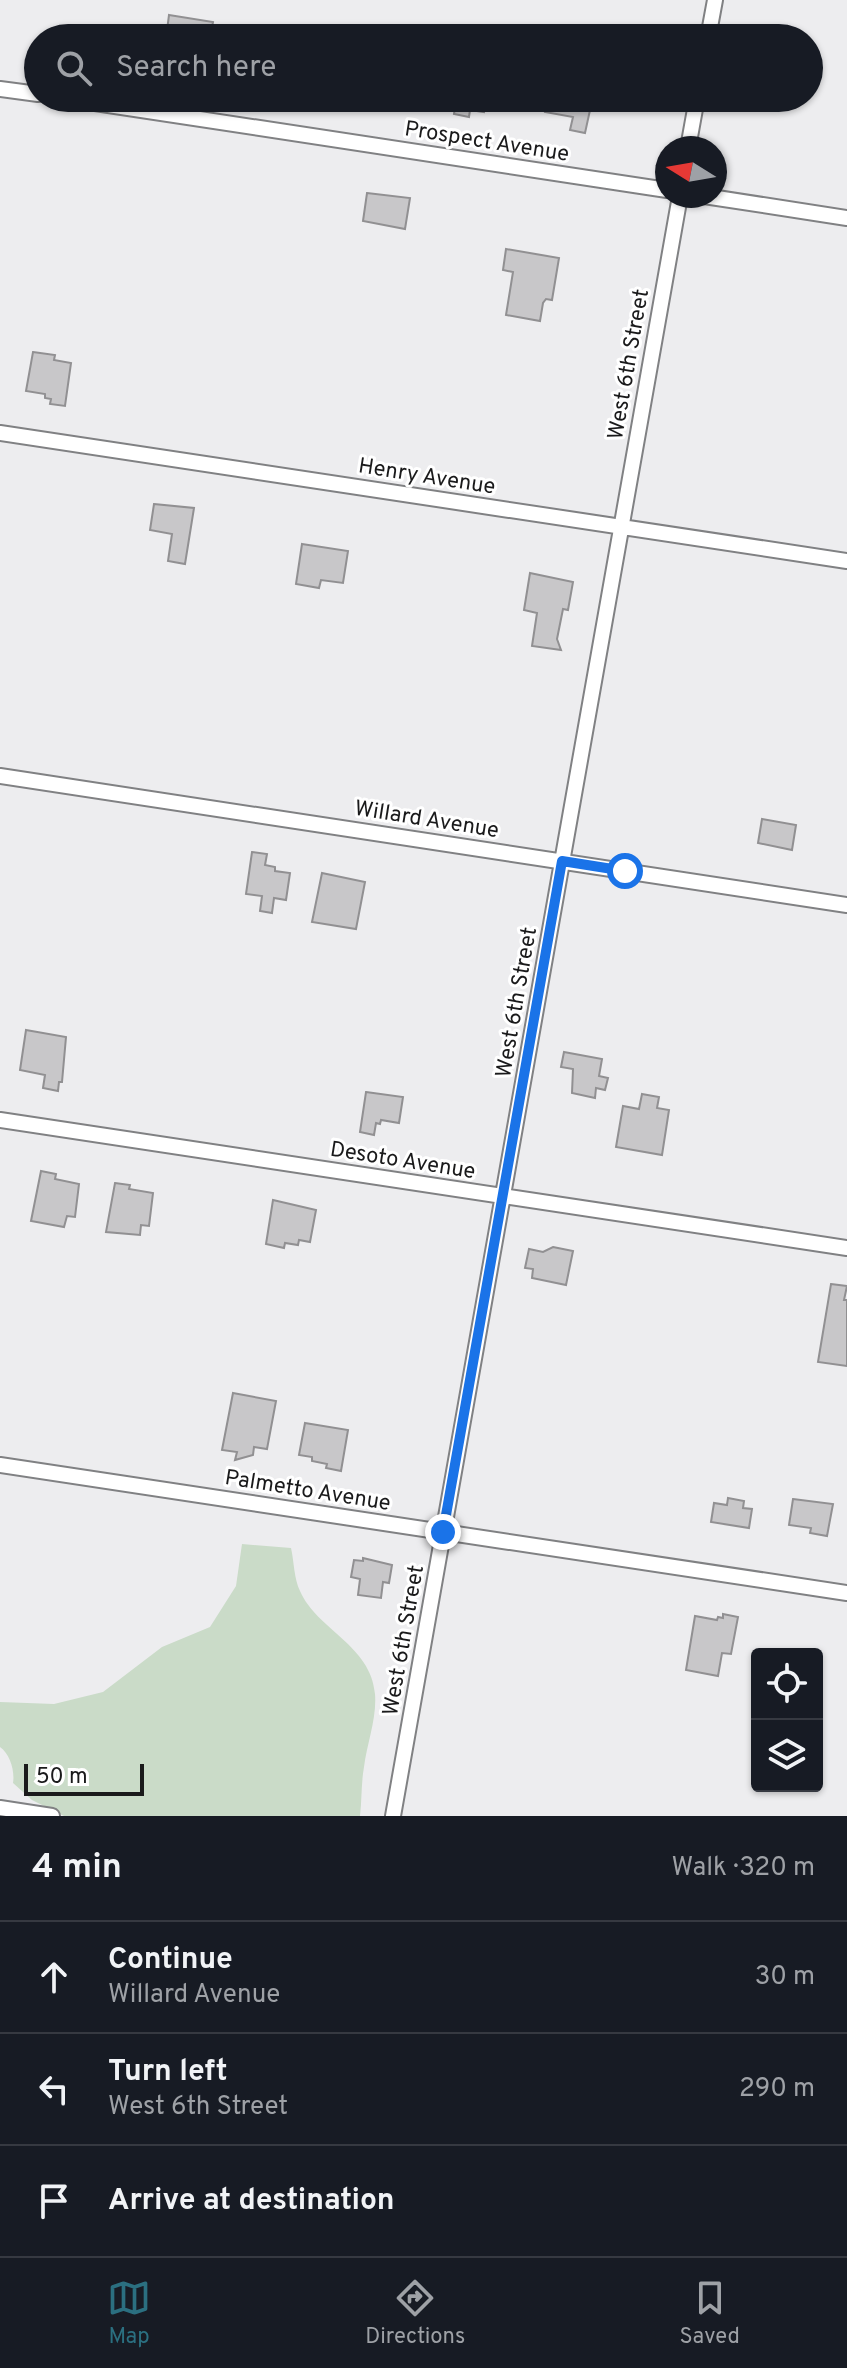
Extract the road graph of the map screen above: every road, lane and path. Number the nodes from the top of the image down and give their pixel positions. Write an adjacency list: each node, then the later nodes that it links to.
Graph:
1 (715, 0): 2 (street)
2 (711, 24)
3 (0, 89): 4 (street)
4 (24, 92)
5 (154, 112): 8 (street, Prospect Avenue)
6 (694, 112): 7 (street)
7 (690, 136)
8 (655, 188)
9 (727, 200): 11 (street)
10 (678, 208): 13 (street, West 6th Street)
11 (847, 218)
12 (0, 433): 13 (street, Henry Avenue)
13 (621, 527): 14 (street, Henry Avenue); 16 (street, West 6th Street)
14 (847, 561)
15 (0, 776): 16 (street, Willard Avenue)
16 (562, 861): 17 (street, Willard Avenue); 19 (street, West 6th Street)
17 (847, 905)
18 (0, 1120): 19 (street, Desoto Avenue)
19 (503, 1196): 20 (street, Desoto Avenue); 22 (street, West 6th Street)
20 (847, 1248)
21 (0, 1465): 22 (street, Palmetto Avenue)
22 (443, 1532): 23 (street, Palmetto Avenue); 26 (street, West 6th Street)
23 (847, 1593)
24 (0, 1808): 25 (street)
25 (52, 1816)
26 (393, 1816)

